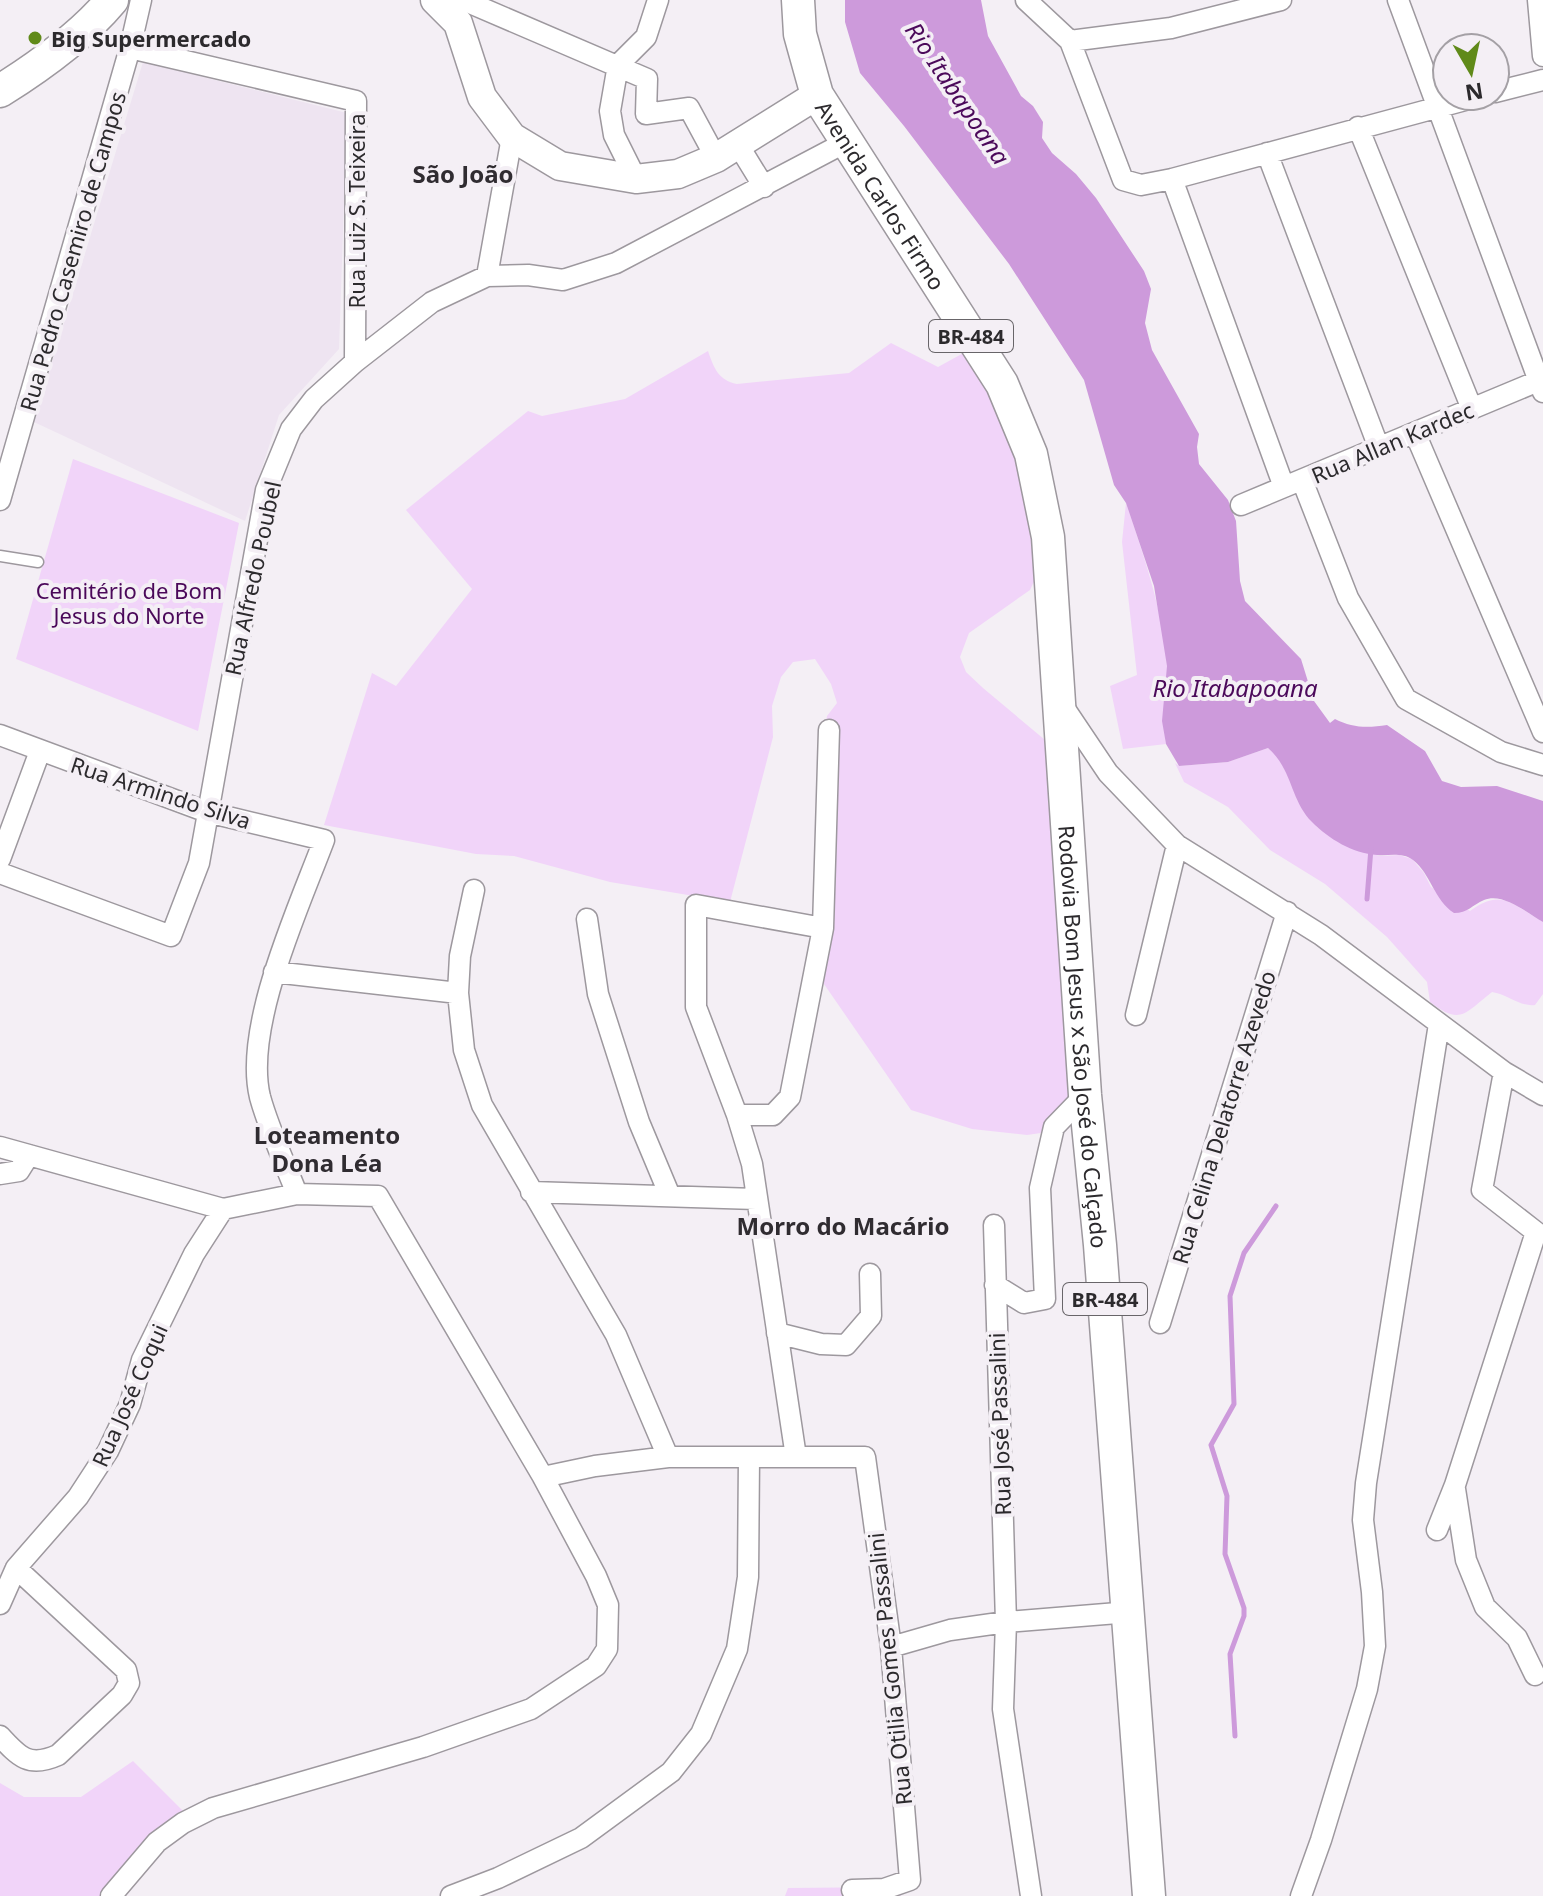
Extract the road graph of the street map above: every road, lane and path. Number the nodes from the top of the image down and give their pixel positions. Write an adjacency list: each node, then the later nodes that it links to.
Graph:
1 (112, 0): 18 (main road)
2 (141, 0): 12 (street, Rua Pedro Casemiro de Campos)
3 (435, 0): 23 (street)
4 (463, 0): 14 (street)
5 (658, 0): 14 (street)
6 (798, 0): 19 (main road, Avenida Carlos Firmo / BR-484)
7 (1026, 0): 11 (street)
8 (1281, 0): 11 (street)
9 (1398, 0): 16 (street)
10 (1538, 0): 13 (street)
11 (1070, 41): 28 (street)
12 (130, 48): 31 (street, Rua Luiz S. Teixeira); 37 (street, Rua Pedro Casemiro de Campos)
13 (1543, 56)
14 (618, 65): 25 (street); 27 (street)
15 (1543, 80): 17 (street)
16 (1431, 85)
17 (1511, 88)
18 (0, 91)
19 (817, 95): 24 (main road, Avenida Carlos Firmo / BR-484); 25 (street)
20 (1431, 108): 22 (street)
21 (1441, 112): 32 (street)
22 (1358, 127): 26 (street); 33 (street)
23 (512, 137): 27 (street); 30 (street)
24 (848, 141): 29 (street, Rua Alfredo Poubel); 41 (main road, Avenida Carlos Firmo / BR-484)
25 (726, 150): 27 (street); 29 (street)
26 (1267, 153): 28 (street); 35 (street)
27 (636, 179)
28 (1172, 179): 36 (street)
29 (764, 187): 30 (street, Rua Alfredo Poubel)
30 (487, 276): 31 (street, Rua Alfredo Poubel)
31 (355, 362): 47 (street, Rua Alfredo Poubel)
32 (1541, 384): 33 (street, Rua Allan Kardec)
33 (1472, 409): 34 (street, Rua Allan Kardec)
34 (1415, 433): 35 (street, Rua Allan Kardec); 43 (street)
35 (1379, 448): 36 (street, Rua Allan Kardec)
36 (1293, 484): 38 (street, Rua Allan Kardec); 46 (street)
37 (0, 500)
38 (1241, 505)
39 (0, 556): 40 (lane)
40 (38, 562)
41 (1060, 702): 48 (street); 60 (main road, Rodovia Bom Jesus x São José do Calçado / BR-484)
42 (829, 730): 54 (street)
43 (1543, 732)
44 (0, 735): 45 (street, Rua Armindo Silva)
45 (40, 751): 47 (street, Rua Armindo Silva); 49 (street)
46 (1543, 765)
47 (207, 812): 50 (street, Rua Alfredo Poubel); 55 (street, Rua Armindo Silva)
48 (1177, 845): 52 (street); 57 (street)
49 (0, 859)
50 (0, 873)
51 (474, 890): 56 (street)
52 (1287, 912): 58 (street); 74 (street, Rua Celina Delatorre Azevedo)
53 (587, 919): 68 (street)
54 (823, 928): 62 (street); 62 (street)
55 (274, 972): 56 (street); 67 (street)
56 (458, 993): 66 (street)
57 (1136, 1015)
58 (1439, 1024): 59 (street); 94 (street)
59 (1504, 1072): 61 (street); 80 (street)
60 (1085, 1095): 73 (street); 84 (main road, Rodovia Bom Jesus x São José do Calçado / BR-484)
61 (1543, 1095)
62 (737, 1115): 69 (street)
63 (0, 1147): 64 (street)
64 (29, 1155): 65 (street); 70 (street)
65 (0, 1174)
66 (531, 1192): 68 (street); 76 (street)
67 (297, 1194): 70 (street); 79 (street)
68 (670, 1196): 69 (street)
69 (756, 1199): 75 (street)
70 (223, 1209): 82 (street, Rua José Coqui)
71 (994, 1225): 73 (street, Rua José Passalini)
72 (870, 1274): 75 (street)
73 (995, 1285): 85 (street, Rua José Passalini)
74 (1160, 1323)
75 (777, 1333): 78 (street)
76 (668, 1457): 77 (street); 79 (street)
77 (749, 1457): 78 (street); 91 (street)
78 (796, 1457): 86 (street, Rua Otilia Gomes Passalini)
79 (543, 1477): 90 (street)
80 (1455, 1485): 81 (street); 87 (street)
81 (1437, 1530)
82 (16, 1568): 83 (street, Rua José Coqui); 88 (street)
83 (0, 1604)
84 (1130, 1612): 85 (street); 93 (main road, Rodovia Bom Jesus x São José do Calçado / BR-484)
85 (1006, 1622): 86 (street); 92 (street, Rua José Passalini)
86 (891, 1647): 89 (street, Rua Otilia Gomes Passalini)
87 (1543, 1653)
88 (0, 1736)
89 (852, 1890)
90 (111, 1896)
91 (451, 1896)
92 (1031, 1896)
93 (1149, 1896)
94 (1301, 1896)

